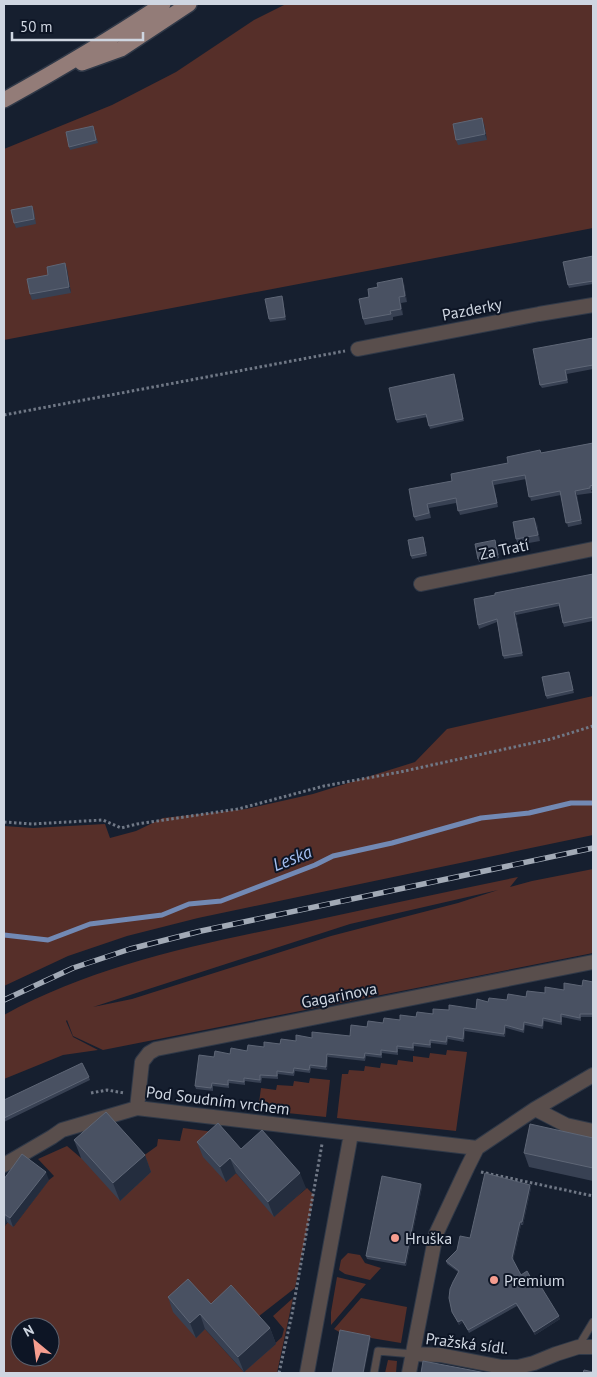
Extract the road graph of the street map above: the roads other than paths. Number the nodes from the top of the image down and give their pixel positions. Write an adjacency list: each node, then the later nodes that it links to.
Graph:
1 (163, 4): 3 (main road)
2 (189, 4): 3 (main road)
3 (50, 74): 4 (main road)
4 (4, 100)
5 (593, 305): 6 (street, Pazderky)
6 (358, 349)
7 (593, 549): 8 (street, Za Tratí)
8 (421, 584)
9 (593, 962): 11 (street, Gagarinova)
10 (593, 1075): 12 (street)
11 (137, 1104): 14 (street, Pod Soudním vrchem); 16 (street, Pod Soudním vrchem)
12 (535, 1109): 13 (street); 15 (street)
13 (593, 1131)
14 (352, 1134): 15 (street, Pod Soudním vrchem); 21 (street)
15 (477, 1148): 20 (street)
16 (4, 1165)
17 (593, 1322): 18 (lane)
18 (578, 1347): 19 (street, Pražská sídl.); 20 (street, Pražská sídl.)
19 (593, 1347)
20 (413, 1354): 22 (lane); 23 (street, Pražská sídl.)
21 (307, 1373)
22 (374, 1373)
23 (409, 1373)

